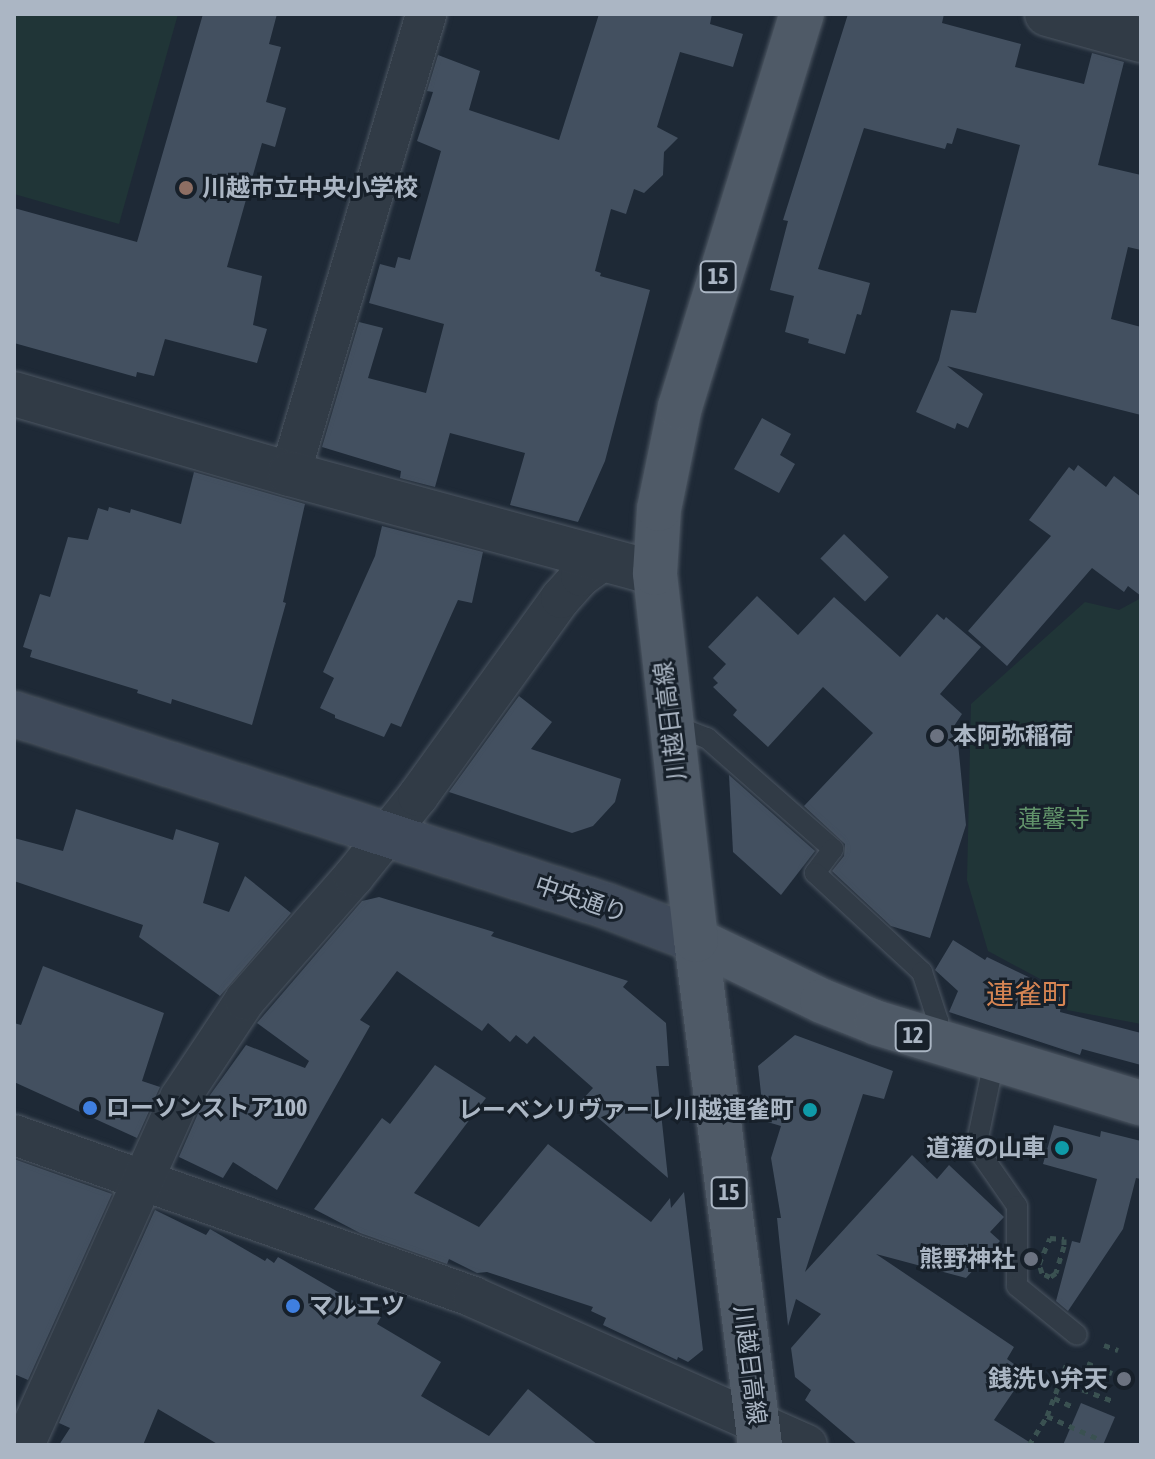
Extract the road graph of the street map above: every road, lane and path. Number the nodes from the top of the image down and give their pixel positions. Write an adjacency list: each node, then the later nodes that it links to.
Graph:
1 (426, 14): 6 (street)
2 (802, 14): 8 (main road, 川越日高線 / 15)
3 (1047, 14): 4 (street)
4 (1141, 40)
5 (14, 394): 6 (street)
6 (290, 474): 7 (street)
7 (602, 561): 8 (street); 11 (street)
8 (655, 573): 10 (main road, 川越日高線 / 15)
9 (14, 714): 11 (main road, 中央通り)
10 (670, 724): 12 (main road, 川越日高線 / 15); 13 (lane)
11 (386, 836): 12 (main road, 中央通り); 17 (street)
12 (696, 940): 13 (main road, 中央通り / 12); 25 (main road, 川越日高線 / 15)
13 (939, 1044): 14 (main road, 中央通り / 12)
14 (994, 1061): 15 (main road, 中央通り / 12); 19 (lane)
15 (1141, 1103)
16 (14, 1135): 17 (street)
17 (141, 1182): 25 (street); 27 (street)
18 (1050, 1277): 18 (path)
19 (1077, 1335): 20 (path)
20 (1060, 1381): 21 (path); 22 (path)
21 (1054, 1398): 23 (path); 24 (path)
22 (1113, 1401)
23 (1073, 1407)
24 (1047, 1416): 26 (path); 29 (path)
25 (758, 1432): 28 (street)
26 (1101, 1440)
27 (24, 1445)
28 (807, 1445)
29 (1029, 1445)

